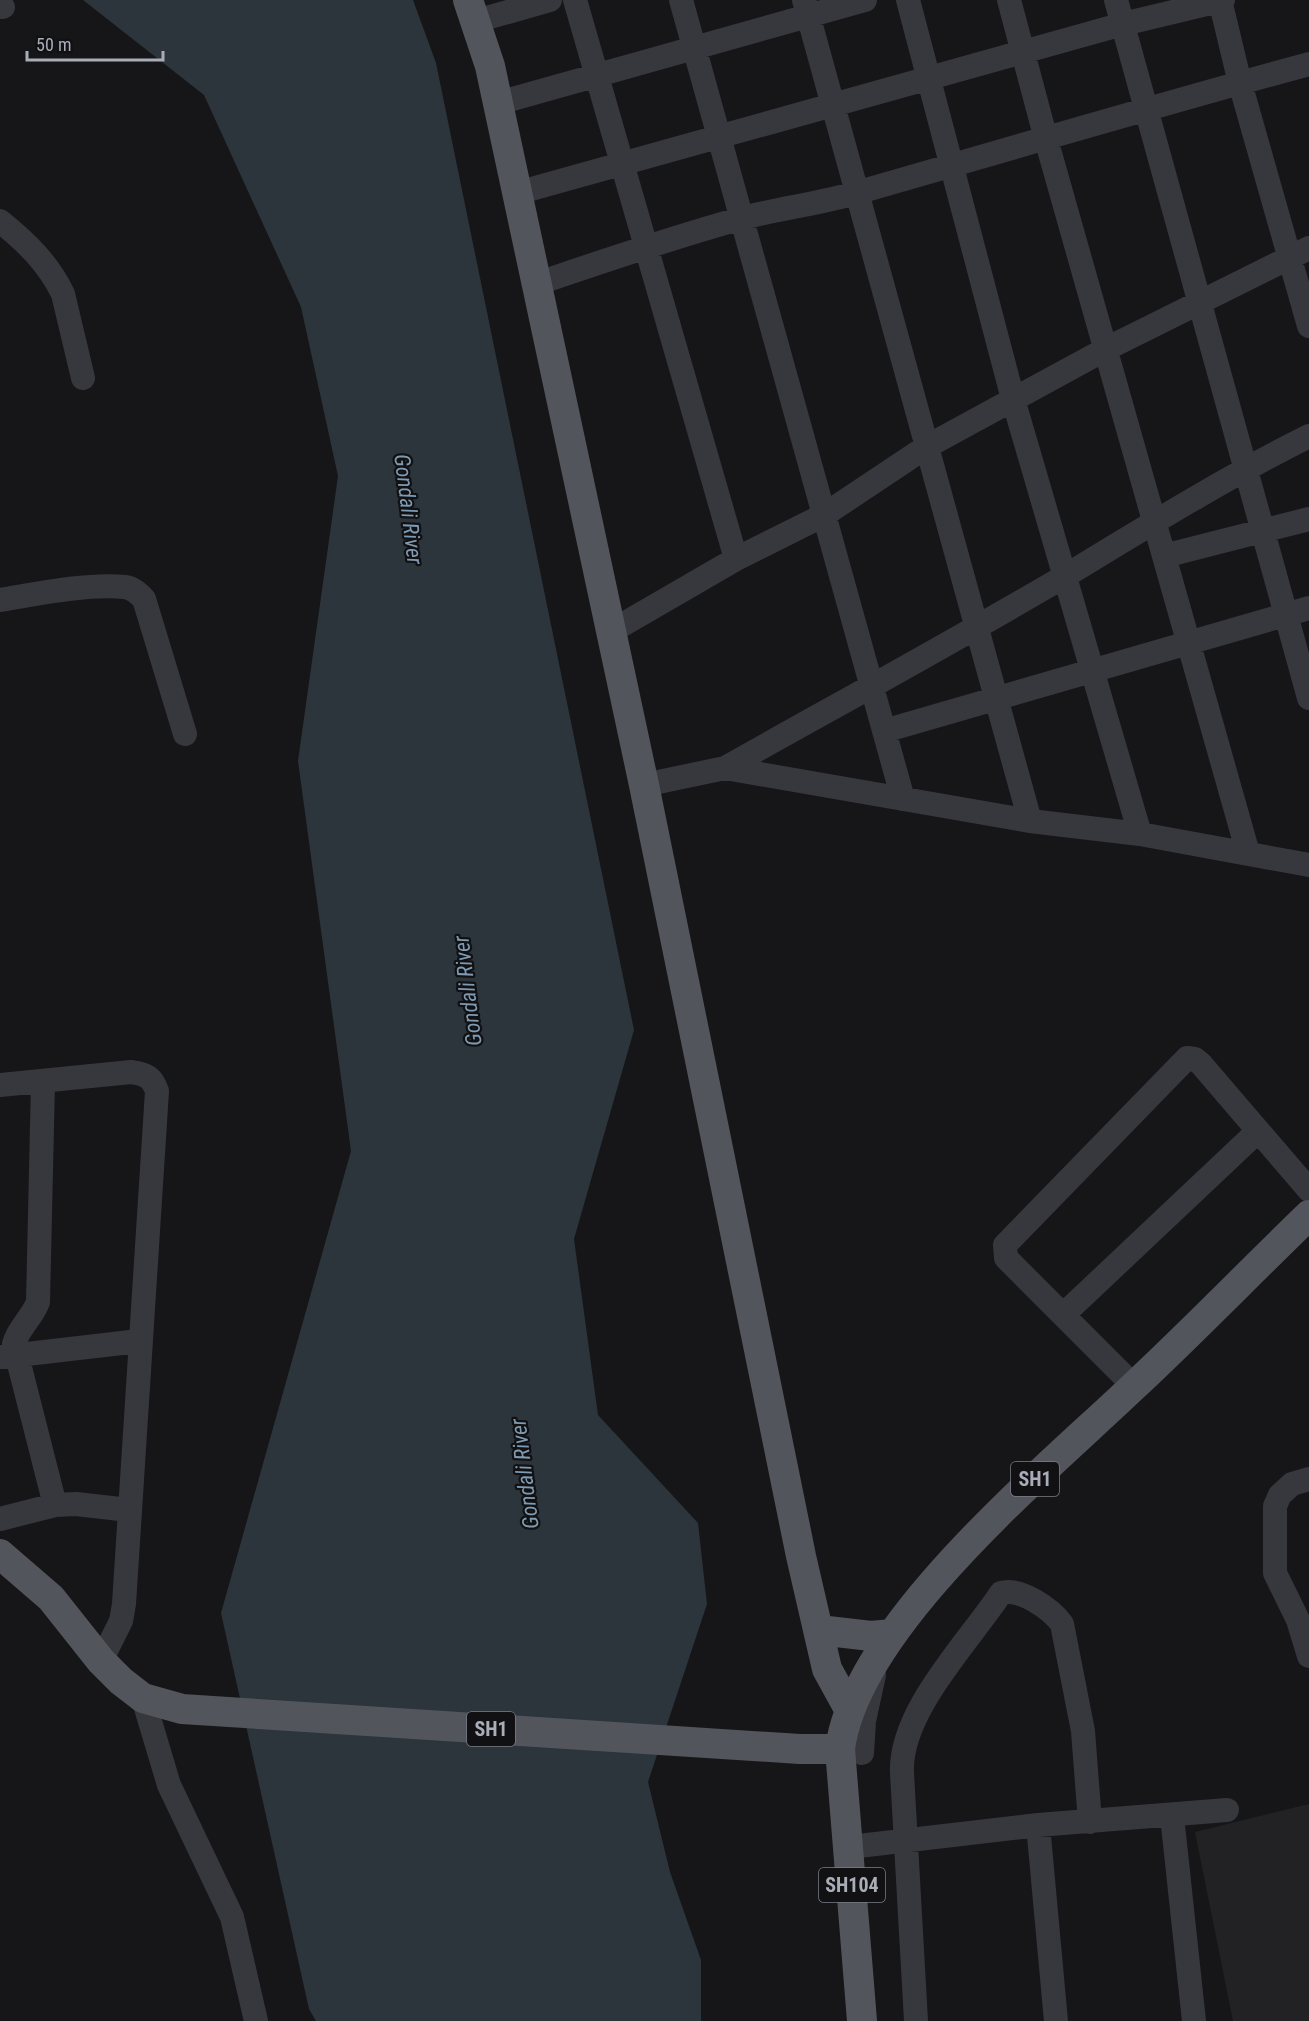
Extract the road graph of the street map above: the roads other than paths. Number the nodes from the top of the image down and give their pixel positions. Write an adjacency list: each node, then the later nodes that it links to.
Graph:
1 (550, 0): 10 (street)
2 (575, 0): 15 (street)
3 (681, 0): 12 (street)
4 (865, 0): 9 (street)
5 (908, 0): 16 (street)
6 (1009, 0): 13 (street)
7 (1116, 0): 11 (street)
8 (1221, 0): 11 (street); 17 (street)
9 (806, 9): 12 (street); 19 (street)
10 (472, 10): 18 (main road)
11 (1123, 24): 13 (street); 20 (street)
12 (695, 47): 15 (street); 21 (street)
13 (1023, 52): 16 (street); 22 (street)
14 (1309, 64): 17 (street)
15 (596, 75): 18 (street); 24 (street)
16 (930, 77): 19 (street); 23 (street)
17 (1240, 83): 20 (street); 30 (street)
18 (498, 103): 25 (main road)
19 (832, 105): 21 (street); 26 (street)
20 (1147, 109): 22 (street); 32 (street)
21 (720, 136): 24 (street); 27 (street)
22 (1046, 139): 23 (street); 34 (street)
23 (951, 163): 26 (street); 36 (street)
24 (620, 164): 25 (street); 29 (street)
25 (517, 193): 31 (main road)
26 (857, 193): 27 (street); 38 (street)
27 (742, 219): 29 (street); 40 (street)
28 (0, 221): 35 (street)
29 (645, 247): 31 (street); 45 (street)
30 (1300, 253): 32 (street); 33 (street)
31 (536, 284): 51 (main road)
32 (1201, 302): 34 (street); 39 (street)
33 (1309, 326)
34 (1106, 349): 36 (street); 42 (street)
35 (83, 378)
36 (1013, 399): 38 (street); 46 (street)
37 (1309, 436): 39 (street)
38 (926, 447): 40 (street); 50 (street)
39 (1247, 467): 42 (street); 43 (street)
40 (824, 515): 45 (street); 54 (street)
41 (1309, 519): 43 (street)
42 (1154, 520): 44 (street); 46 (street)
43 (1263, 530): 44 (street); 49 (street)
44 (1164, 556): 52 (street)
45 (735, 559): 51 (street)
46 (1066, 575): 50 (street); 53 (street)
47 (0, 600): 58 (street)
48 (1309, 609): 49 (street)
49 (1286, 615): 52 (street); 56 (street)
50 (975, 628): 54 (street); 55 (street)
51 (609, 632): 60 (main road)
52 (1188, 644): 53 (street); 64 (street)
53 (1091, 670): 55 (street); 63 (street)
54 (871, 686): 57 (street); 59 (street)
55 (995, 698): 57 (street); 62 (street)
56 (1309, 698)
57 (884, 731): 61 (street)
58 (185, 734)
59 (725, 768): 60 (street); 61 (street)
60 (644, 785): 80 (main road)
61 (903, 799): 62 (street)
62 (1030, 821): 63 (street)
63 (1140, 834): 64 (street)
64 (1248, 853): 65 (street)
65 (1309, 865)
66 (43, 1082): 67 (street); 72 (street); 73 (street)
67 (0, 1085)
68 (1258, 1131): 69 (street); 71 (street); 71 (street)
69 (1309, 1190)
70 (1309, 1215): 74 (main road, SH1)
71 (1063, 1315): 74 (street)
72 (139, 1341): 73 (street); 77 (street)
73 (8, 1356): 76 (street)
74 (1134, 1386): 81 (main road, SH1)
75 (1309, 1479): 82 (street)
76 (55, 1505): 77 (street); 78 (street)
77 (129, 1510): 83 (street)
78 (0, 1519)
79 (0, 1554): 83 (main road, SH1)
80 (819, 1630): 81 (main road); 86 (main road)
81 (892, 1634): 84 (main road, SH1)
82 (1309, 1656)
83 (101, 1661): 85 (main road, SH1)
84 (873, 1664): 86 (main road, SH1); 87 (street)
85 (143, 1698): 87 (main road, SH1); 95 (street)
86 (849, 1709): 87 (main road, SH1)
87 (851, 1751): 88 (street); 94 (main road, SH104)
88 (901, 1760): 91 (street); 93 (street)
89 (1227, 1810): 90 (street)
90 (1172, 1816): 91 (street); 99 (street)
91 (1090, 1822): 92 (street)
92 (1038, 1825): 93 (street); 98 (street)
93 (905, 1840): 94 (street); 97 (street)
94 (850, 1847): 96 (main road, SH104)
95 (256, 2021)
96 (862, 2021)
97 (916, 2021)
98 (1056, 2021)
99 (1194, 2021)

